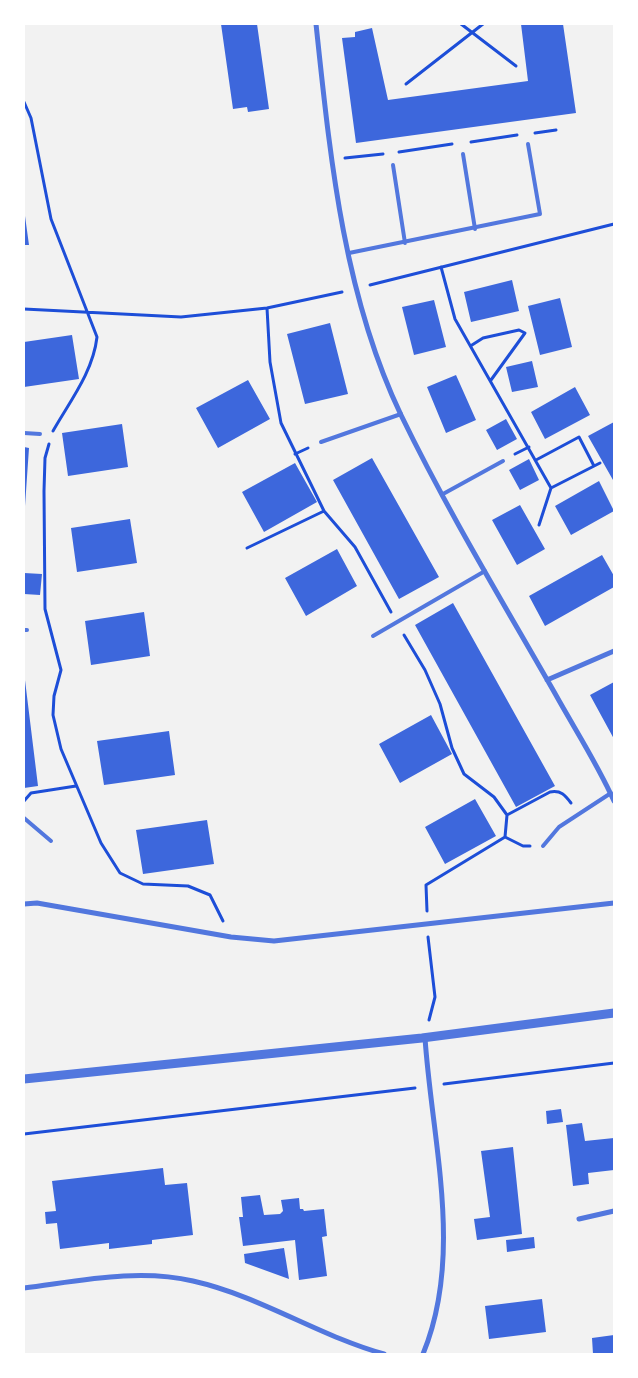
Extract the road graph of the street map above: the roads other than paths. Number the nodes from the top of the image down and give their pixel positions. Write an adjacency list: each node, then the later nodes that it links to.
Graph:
1 (316, 24): 7 (street)
2 (528, 144): 5 (lane)
3 (463, 154): 5 (lane)
4 (393, 165): 6 (lane)
5 (475, 229): 6 (lane)
6 (405, 243): 7 (lane)
7 (349, 253): 8 (street)
8 (401, 414): 11 (lane); 13 (street)
9 (24, 434): 10 (lane)
10 (40, 434)
11 (321, 442)
12 (503, 460): 13 (lane)
13 (443, 494): 14 (street)
14 (485, 571): 15 (lane); 17 (street)
15 (373, 636)
16 (614, 651): 17 (street)
17 (548, 680): 18 (street)
18 (610, 793): 19 (street); 22 (lane)
19 (614, 801)
20 (24, 818): 21 (lane)
21 (51, 841)
22 (544, 846)
23 (614, 903): 24 (street)
24 (24, 904)
25 (614, 1013): 26 (street)
26 (425, 1038): 27 (street); 32 (street)
27 (24, 1080)
28 (614, 1211): 29 (street)
29 (579, 1219)
30 (24, 1288): 31 (street)
31 (384, 1354)
32 (423, 1354)

